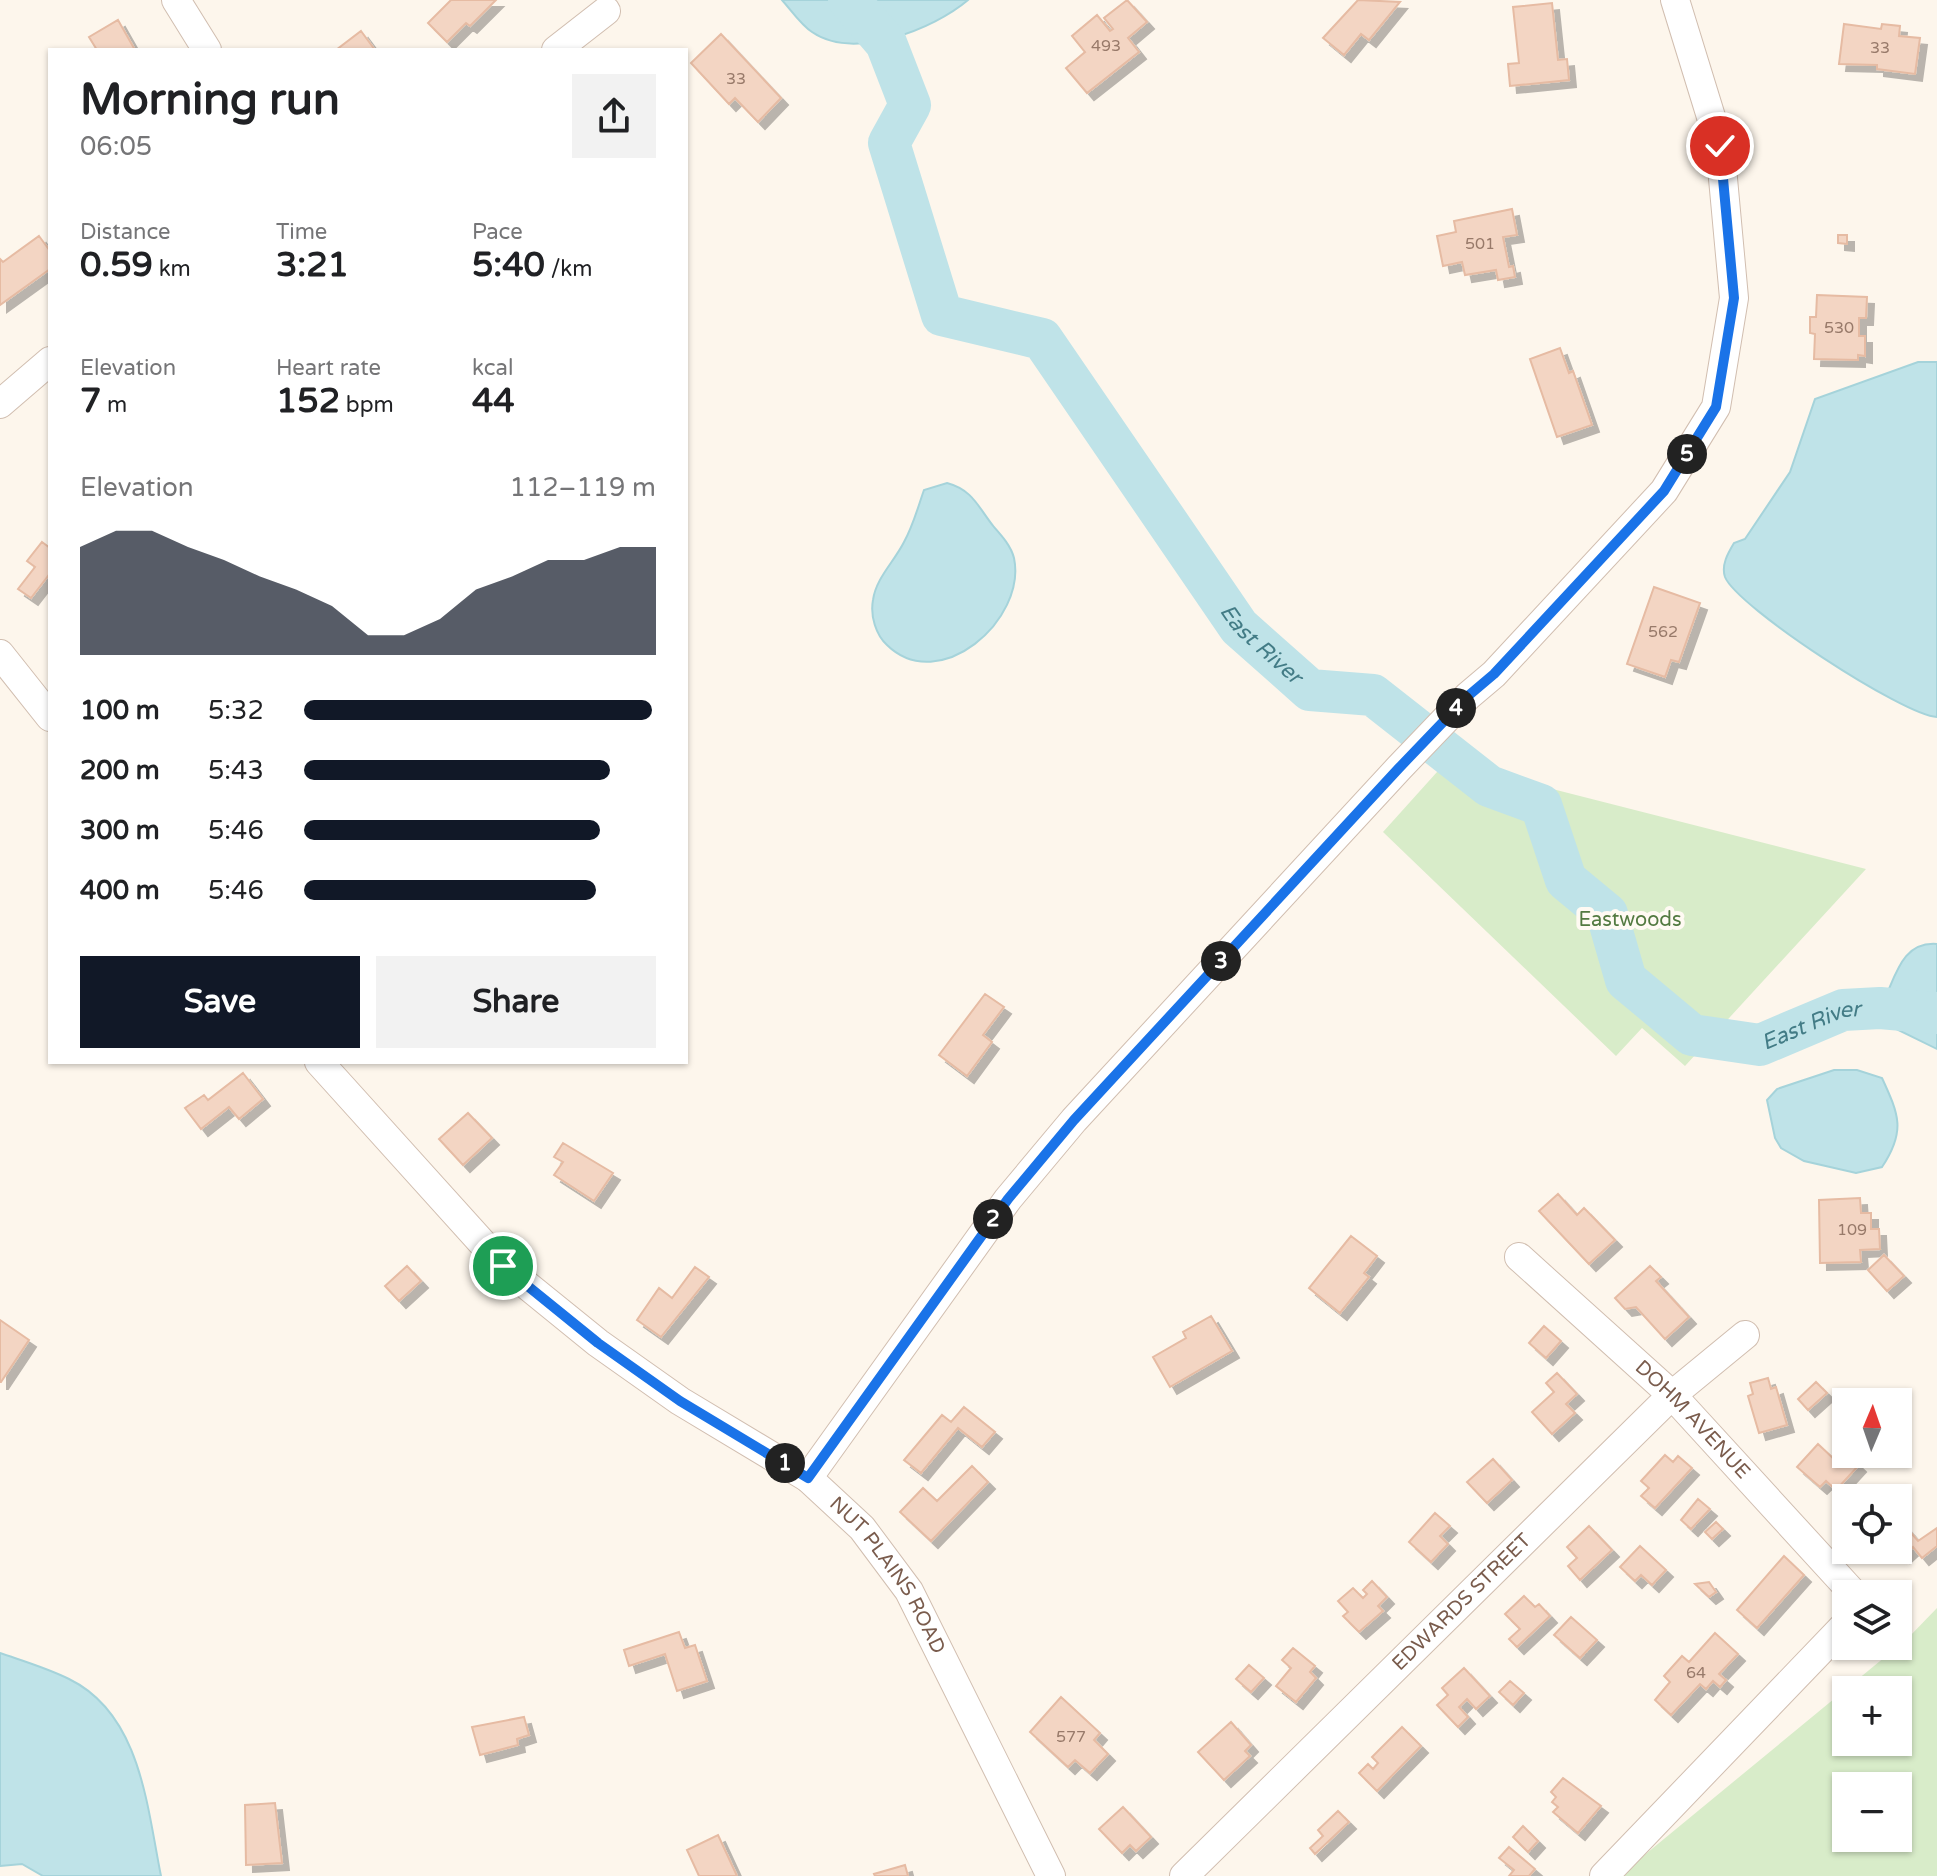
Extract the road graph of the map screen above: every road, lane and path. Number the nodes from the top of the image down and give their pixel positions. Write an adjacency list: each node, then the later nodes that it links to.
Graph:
1 (176, 0): 4 (street)
2 (1675, 0): 14 (street)
3 (606, 11): 5 (street)
4 (206, 48)
5 (559, 48)
6 (48, 363): 7 (street)
7 (0, 404)
8 (0, 654): 9 (street)
9 (48, 714)
10 (321, 1064): 14 (street, NUT PLAINS ROAD)
11 (1519, 1257): 13 (street, DOHM AVENUE)
12 (1745, 1335): 13 (street, EDWARDS STREET)
13 (1672, 1395): 15 (street, DOHM AVENUE); 18 (street, EDWARDS STREET)
14 (808, 1478): 17 (street, NUT PLAINS ROAD)
15 (1841, 1580)
16 (1832, 1639): 19 (street)
17 (1051, 1876)
18 (1184, 1876)
19 (1604, 1876)

